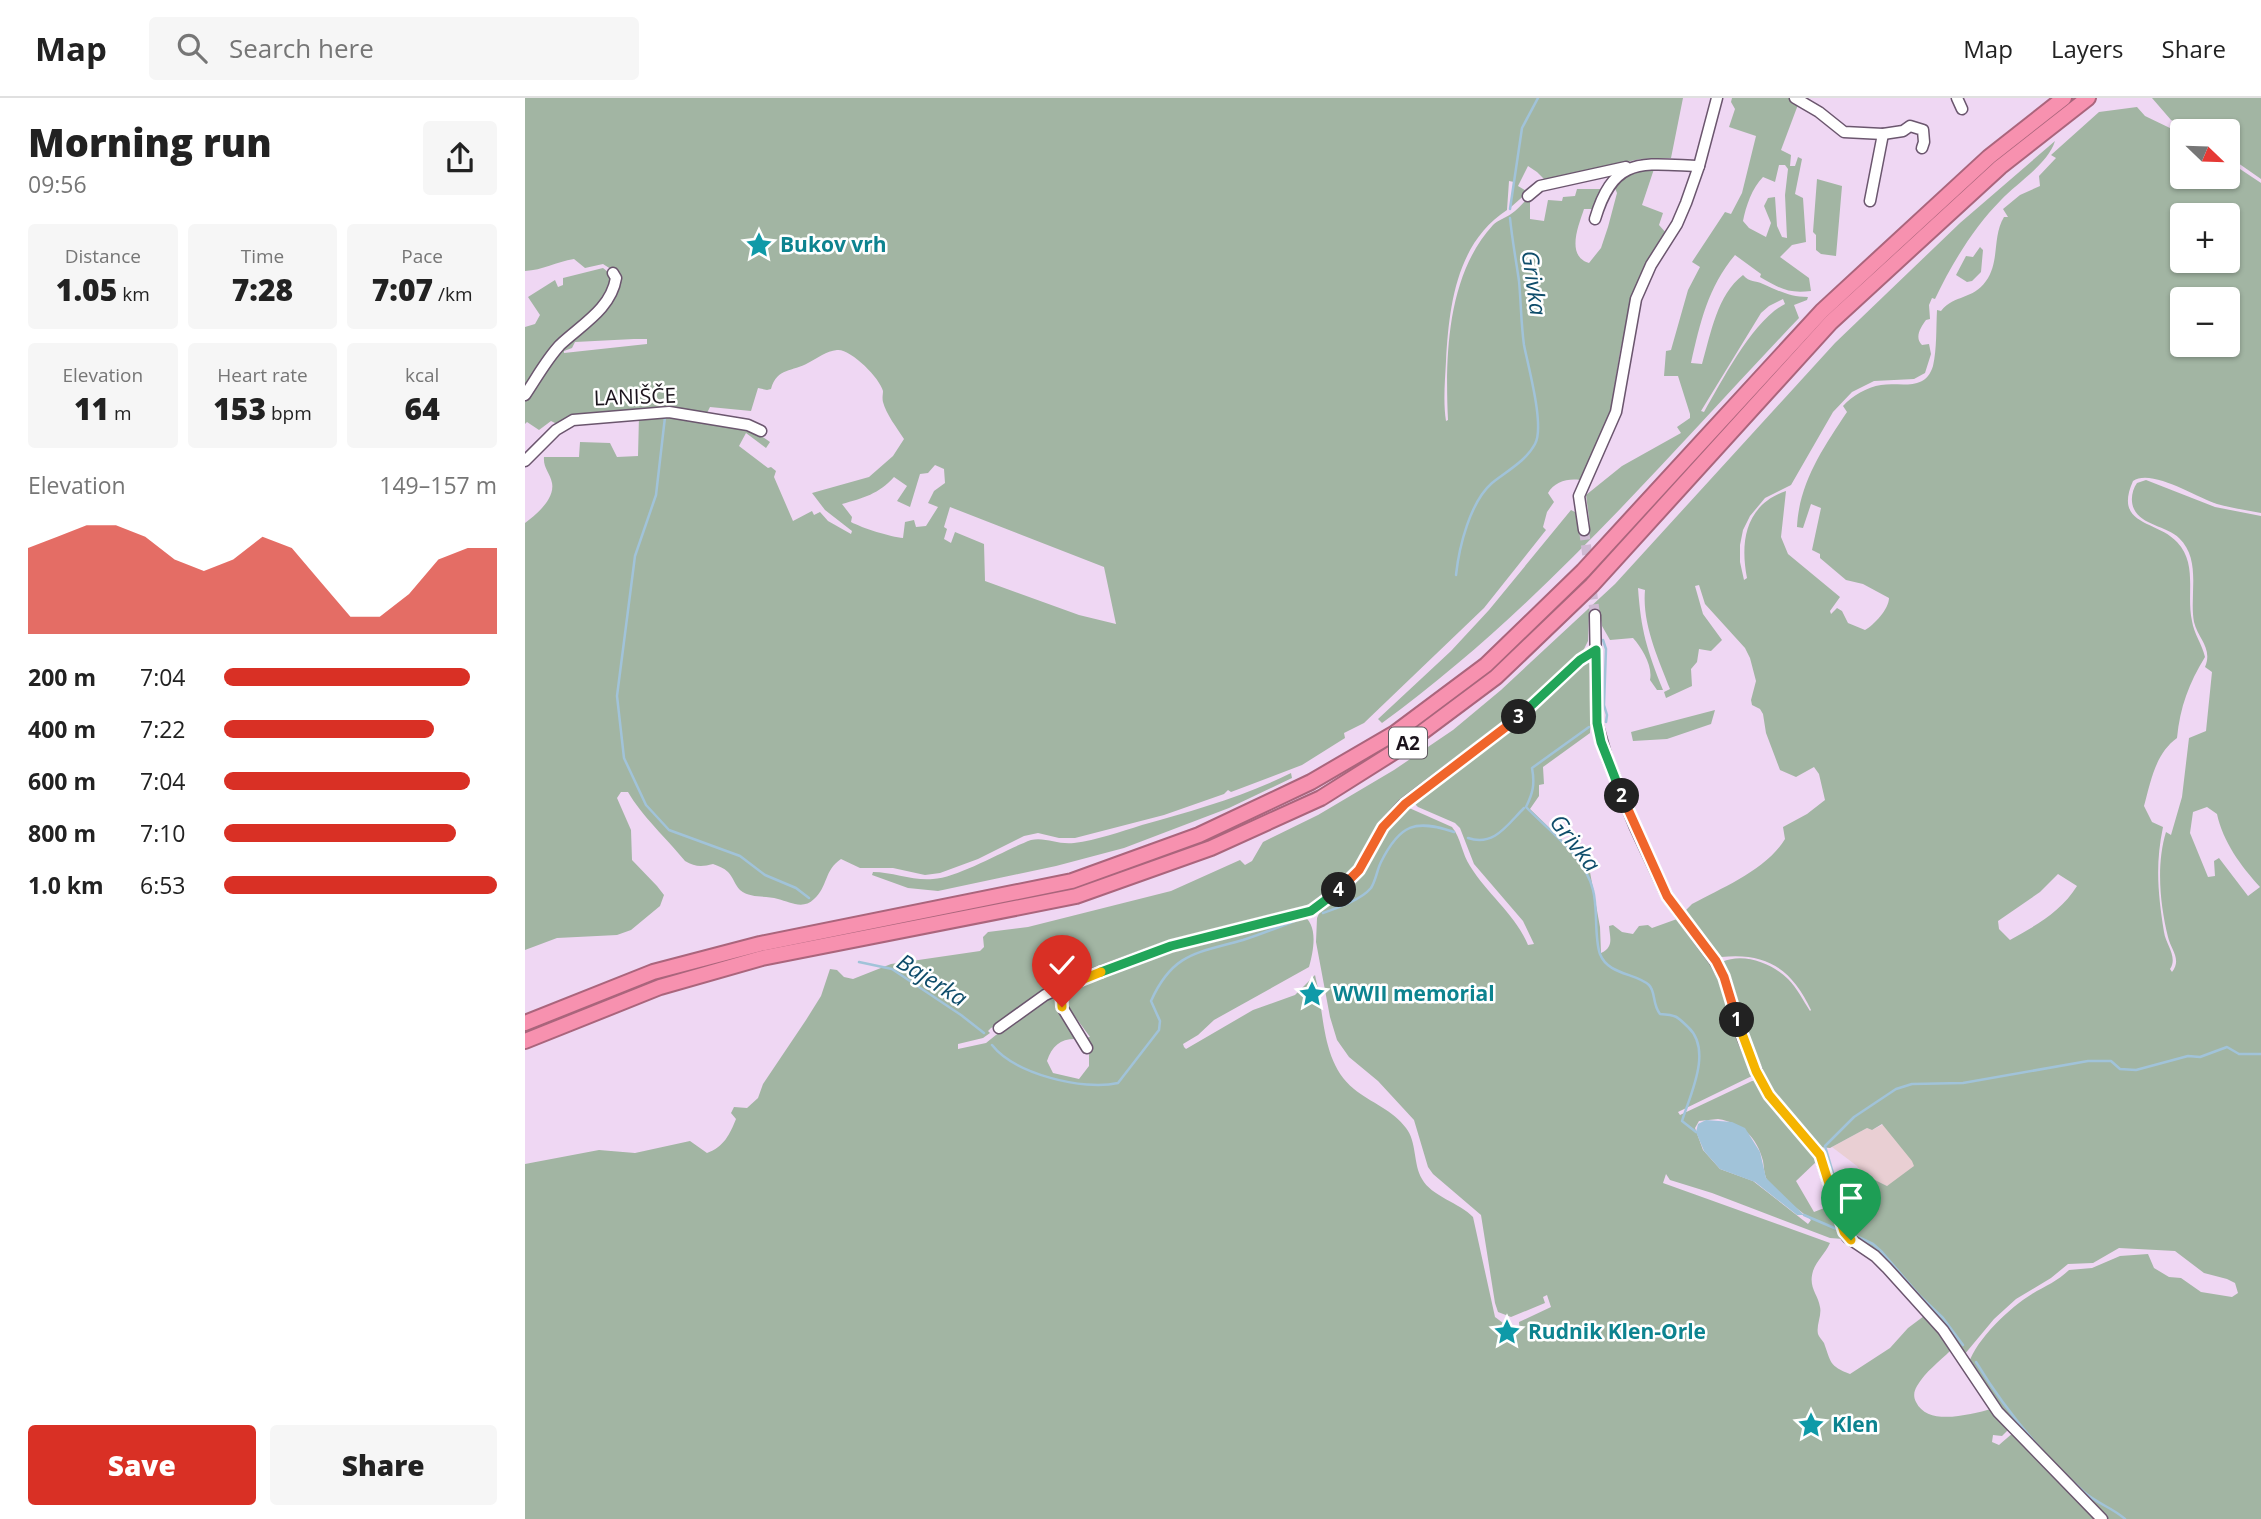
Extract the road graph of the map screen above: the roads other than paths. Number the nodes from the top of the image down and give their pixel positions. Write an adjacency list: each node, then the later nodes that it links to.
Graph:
1 (1717, 98): 10 (street)
2 (1795, 98): 7 (street)
3 (1957, 98): 6 (street)
4 (2064, 98): 22 (highway, A2)
5 (2088, 98): 24 (highway, A2)
6 (1962, 109)
7 (1884, 134): 8 (street); 12 (street)
8 (1922, 148)
9 (1630, 166): 10 (street); 11 (street); 13 (street)
10 (1699, 166): 18 (street)
11 (1528, 196)
12 (1870, 201)
13 (1595, 219)
14 (613, 273): 15 (street)
15 (525, 395)
16 (761, 431): 17 (street, LANIŠČE)
17 (525, 461)
18 (1584, 530)
19 (1595, 615): 20 (street)
20 (1596, 650): 21 (street); 26 (street)
21 (1061, 988): 23 (street); 25 (street)
22 (525, 1023)
23 (999, 1028)
24 (525, 1041)
25 (1087, 1048)
26 (2102, 1519)

